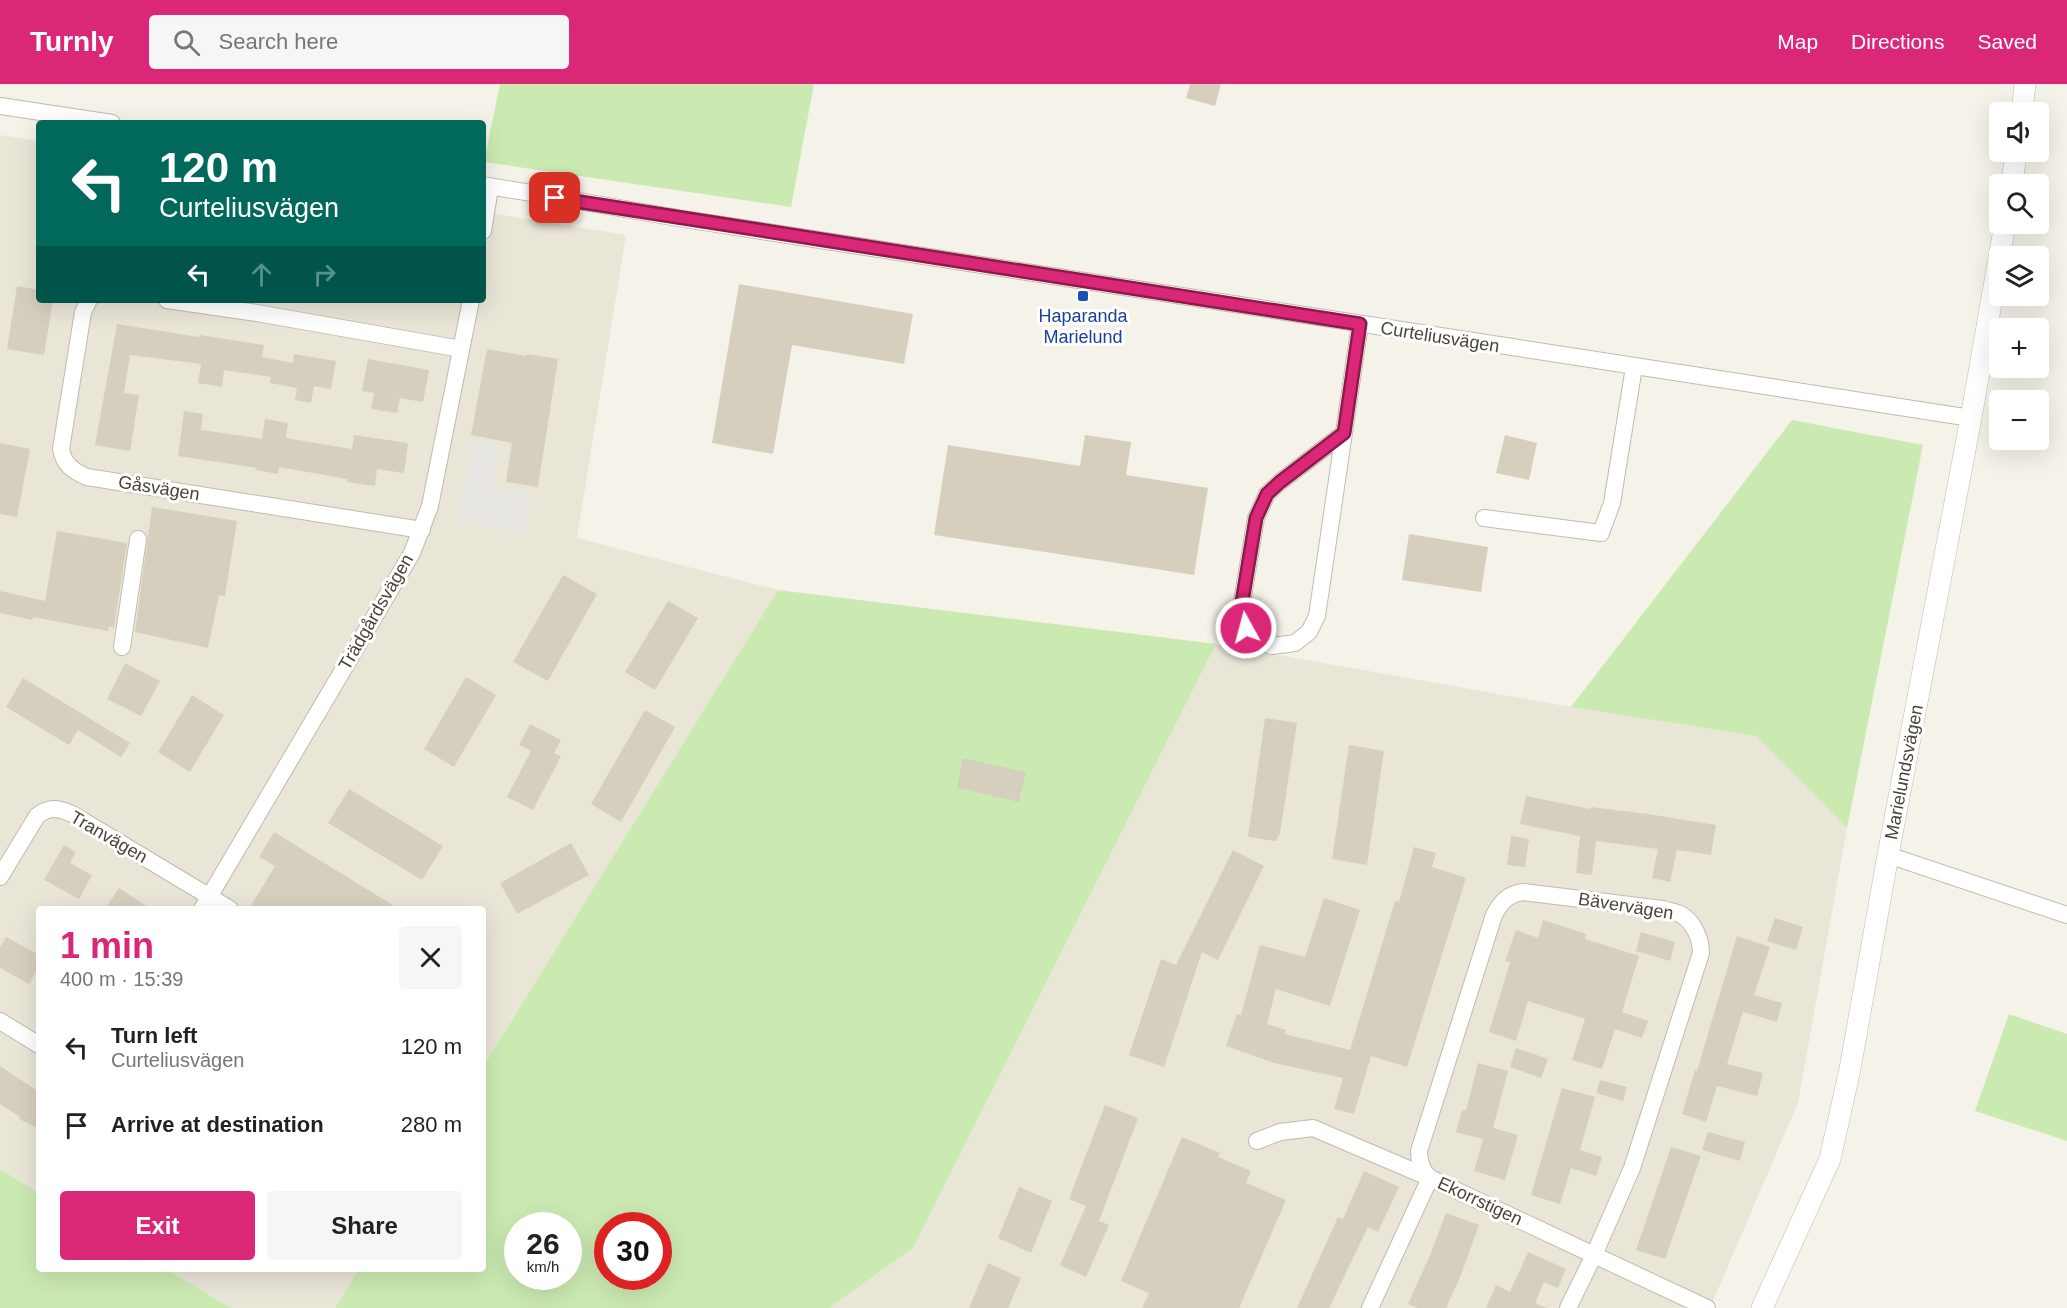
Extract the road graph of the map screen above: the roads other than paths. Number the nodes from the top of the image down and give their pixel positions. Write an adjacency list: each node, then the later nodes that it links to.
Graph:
1 (2025, 84): 2 (street)
2 (2023, 102)
3 (0, 106): 4 (street)
4 (92, 120)
5 (487, 187): 10 (street, Curteliusvägen)
6 (2003, 234): 13 (street, Marielundsvägen)
7 (88, 303): 16 (street, Gåsvägen)
8 (188, 303): 11 (street)
9 (470, 303): 11 (street, Trädgårdsvägen)
10 (1360, 324): 12 (street, Curteliusvägen); 14 (street)
11 (461, 349): 16 (street, Trädgårdsvägen)
12 (1634, 367): 13 (street, Curteliusvägen); 15 (street)
13 (1971, 418): 19 (street, Marielundsvägen)
14 (1344, 433): 14 (street)
15 (1484, 518)
16 (422, 530): 21 (street, Trädgårdsvägen)
17 (138, 538): 18 (street)
18 (122, 646)
19 (1888, 855): 22 (street); 31 (street, Marielundsvägen)
20 (0, 877): 21 (street, Tranvägen)
21 (206, 903)
22 (2067, 915)
23 (0, 1021): 24 (street)
24 (36, 1043)
25 (1257, 1141): 26 (street)
26 (1430, 1178): 27 (street, Ekorrstigen); 27 (street, Bävervägen); 28 (street, Ekorrstigen)
27 (1594, 1255): 29 (street); 30 (street, Ekorrstigen)
28 (1370, 1308)
29 (1568, 1308)
30 (1707, 1308)
31 (1762, 1308)

